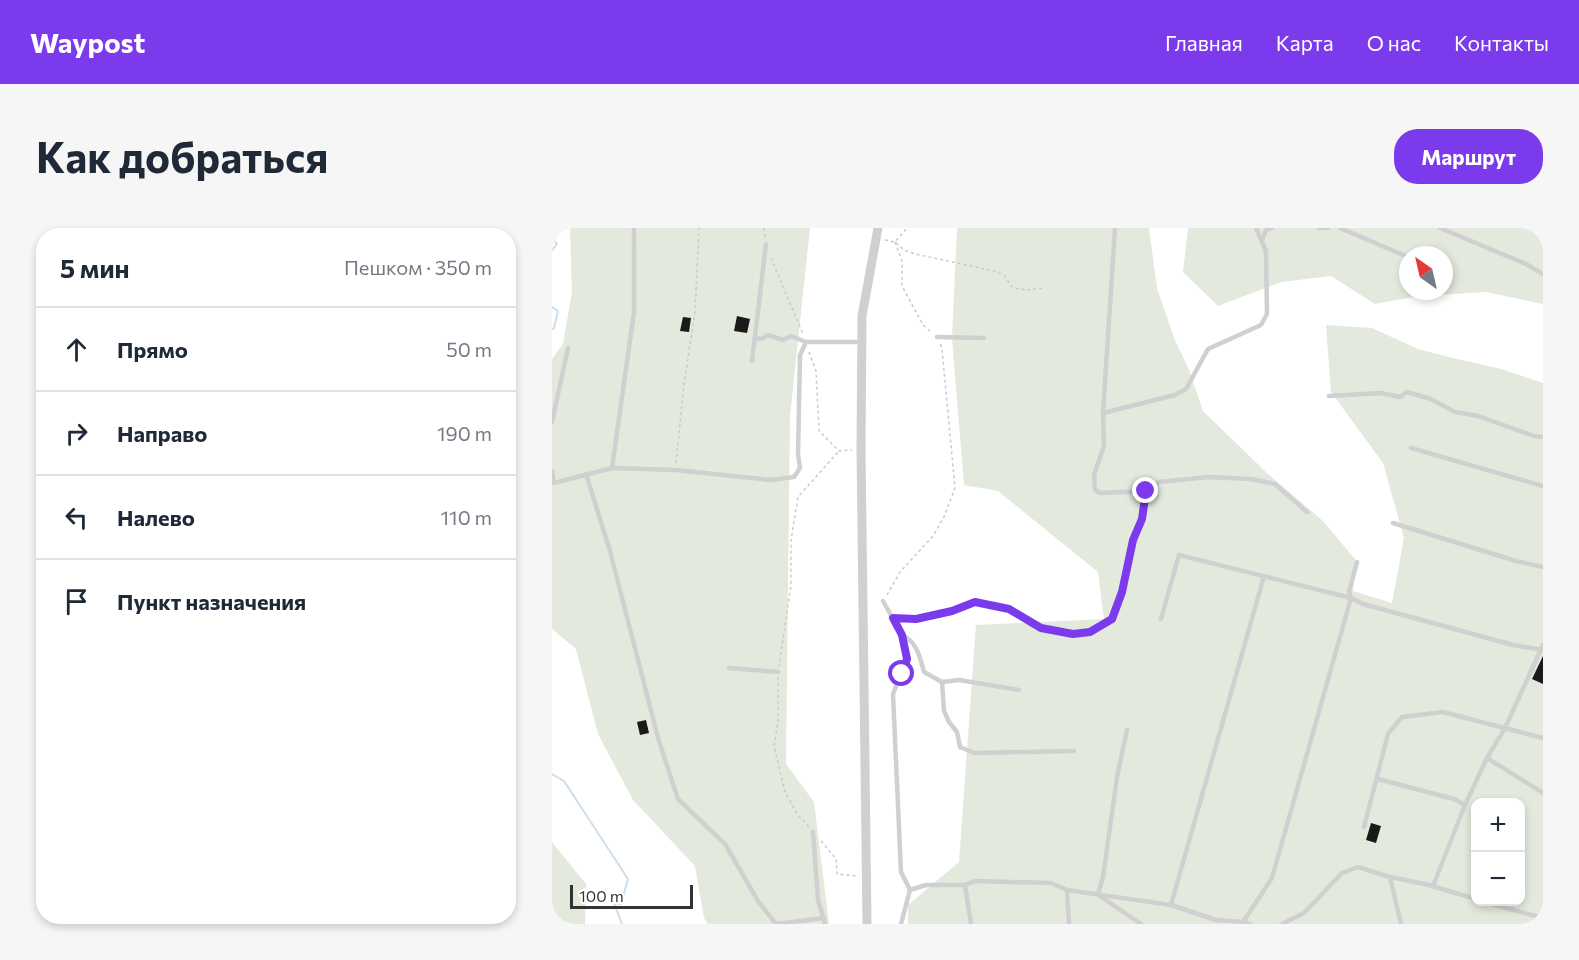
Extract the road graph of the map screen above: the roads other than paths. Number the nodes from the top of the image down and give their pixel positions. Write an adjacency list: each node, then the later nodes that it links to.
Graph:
1 (634, 228): 26 (lane)
2 (878, 228): 18 (street)
3 (1115, 228): 22 (lane)
4 (1256, 228): 10 (lane)
5 (1272, 228): 10 (lane)
6 (1319, 228): 7 (lane)
7 (1328, 228)
8 (1340, 228): 12 (lane)
9 (1440, 228): 13 (lane)
10 (1262, 240): 22 (lane)
11 (766, 243): 15 (lane)
12 (1399, 253)
13 (1543, 274)
14 (937, 337): 16 (lane)
15 (756, 338): 17 (lane); 20 (lane)
16 (984, 338)
17 (806, 342): 18 (lane); 26 (lane)
18 (862, 342): 70 (street)
19 (568, 348): 23 (lane)
20 (753, 361)
21 (1329, 396): 24 (lane)
22 (1103, 413): 31 (lane)
23 (552, 422)
24 (1543, 436)
25 (1411, 448): 30 (lane)
26 (612, 468): 28 (lane)
27 (552, 471): 29 (lane)
28 (586, 474): 29 (lane); 66 (lane)
29 (553, 485)
30 (1543, 486)
31 (1146, 491): 32 (lane); 39 (lane)
32 (1307, 512)
33 (1393, 524): 35 (lane)
34 (1357, 562): 37 (lane)
35 (1543, 567)
36 (1264, 576): 37 (lane); 40 (lane); 64 (lane)
37 (1351, 598): 42 (lane); 68 (lane)
38 (883, 601): 39 (lane)
39 (893, 618): 41 (lane)
40 (1161, 619)
41 (902, 635): 45 (lane); 60 (lane)
42 (1542, 649): 47 (lane)
43 (729, 668): 44 (lane)
44 (778, 672)
45 (942, 682): 46 (lane); 50 (lane)
46 (1019, 690)
47 (1504, 728): 49 (lane); 51 (lane); 52 (lane)
48 (1127, 730): 62 (lane)
49 (1543, 738)
50 (1074, 751)
51 (1487, 758): 53 (lane); 54 (lane)
52 (1377, 779): 54 (lane); 55 (lane)
53 (1543, 793)
54 (1465, 805): 59 (lane)
55 (1364, 827)
56 (813, 832): 66 (lane)
57 (1390, 877): 59 (lane); 76 (lane); 77 (lane)
58 (965, 885): 60 (lane); 61 (lane); 72 (lane)
59 (1433, 886): 63 (lane)
60 (910, 890): 71 (lane)
61 (1067, 890): 62 (lane); 73 (lane)
62 (1098, 894): 64 (lane); 74 (lane)
63 (1471, 897)
64 (1171, 904): 68 (lane)
65 (1499, 906): 67 (lane)
66 (824, 918): 69 (lane)
67 (1543, 918)
68 (1243, 922): 75 (lane)
69 (825, 924)
70 (867, 924)
71 (901, 924)
72 (971, 924)
73 (1069, 924)
74 (1141, 924)
75 (1250, 924)
76 (1282, 924)
77 (1401, 924)

